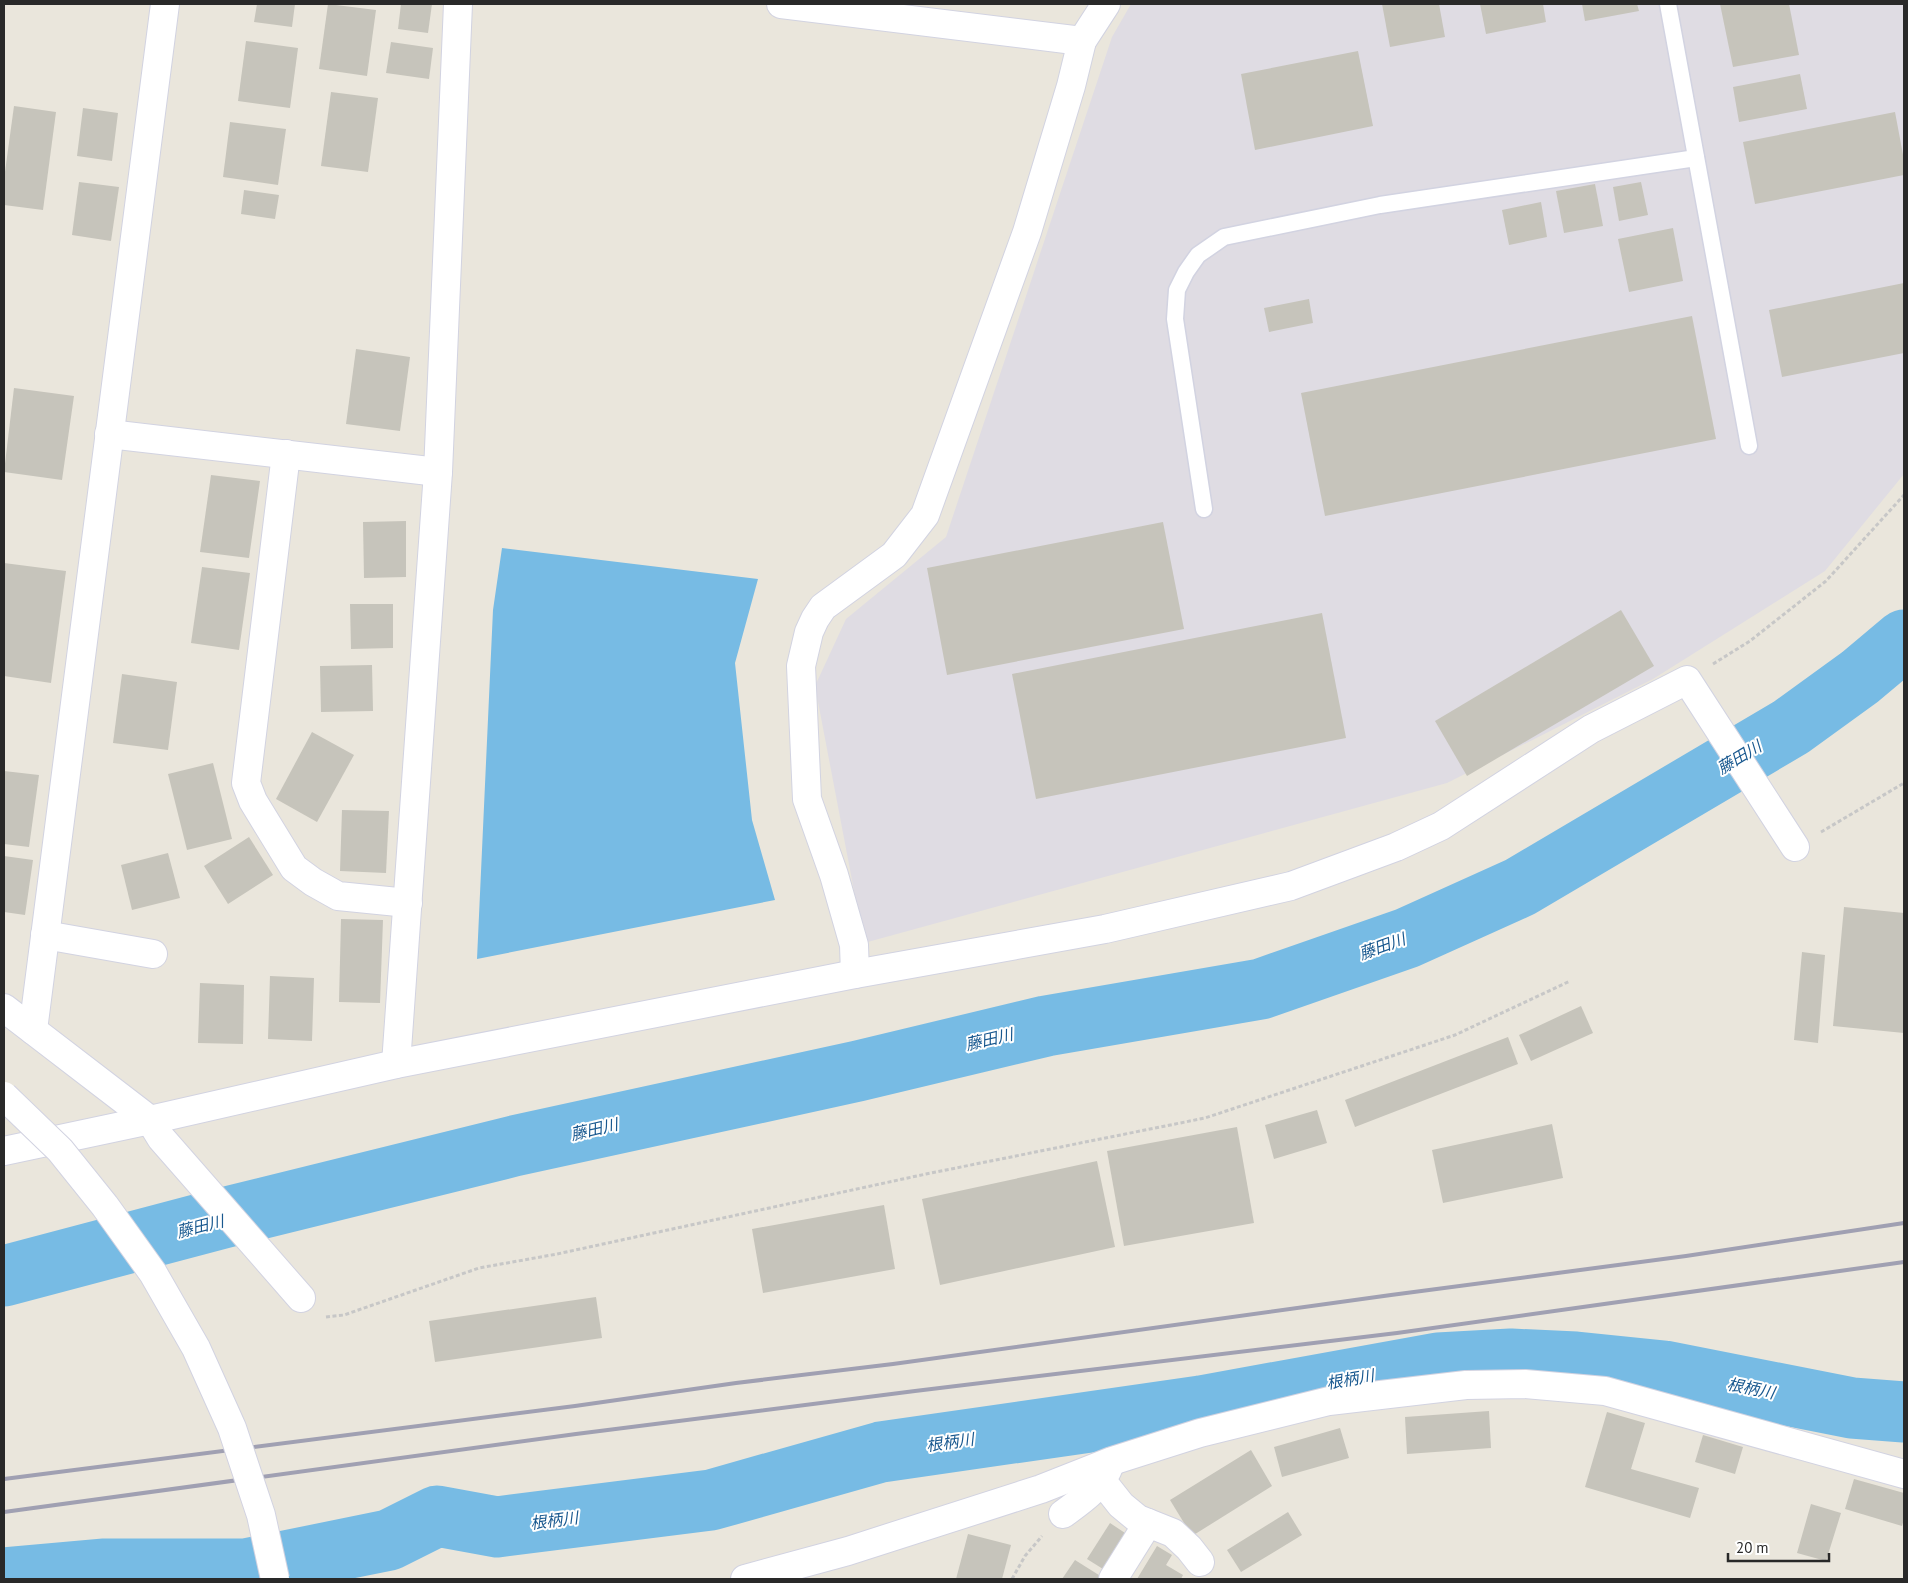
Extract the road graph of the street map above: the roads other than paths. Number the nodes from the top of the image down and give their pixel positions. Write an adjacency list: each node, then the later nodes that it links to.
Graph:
1 (165, 4): 9 (street)
2 (458, 4): 12 (street)
3 (781, 4): 6 (street)
4 (1106, 4): 7 (street)
5 (1668, 4): 8 (lane)
6 (841, 7): 7 (street)
7 (1082, 41): 18 (street)
8 (1696, 158): 10 (lane); 13 (lane)
9 (110, 434): 11 (street); 16 (street)
10 (1749, 446)
11 (286, 454): 12 (street); 15 (street)
12 (438, 472): 15 (street)
13 (1204, 509)
14 (1795, 847): 18 (street)
15 (408, 903): 21 (street)
16 (45, 934): 17 (street); 20 (street)
17 (153, 954)
18 (855, 974): 21 (street)
19 (4, 1008): 20 (street)
20 (33, 1030): 23 (street)
21 (396, 1064): 23 (street)
22 (4, 1096): 31 (street, bridge)
23 (156, 1129): 24 (street); 25 (street)
24 (4, 1151)
25 (301, 1298)
26 (1107, 1471): 27 (street); 28 (street); 29 (street); 32 (street)
27 (1904, 1474)
28 (1063, 1514)
29 (1148, 1523): 30 (street); 33 (street)
30 (1200, 1562)
31 (275, 1579)
32 (745, 1579)
33 (1114, 1579)

